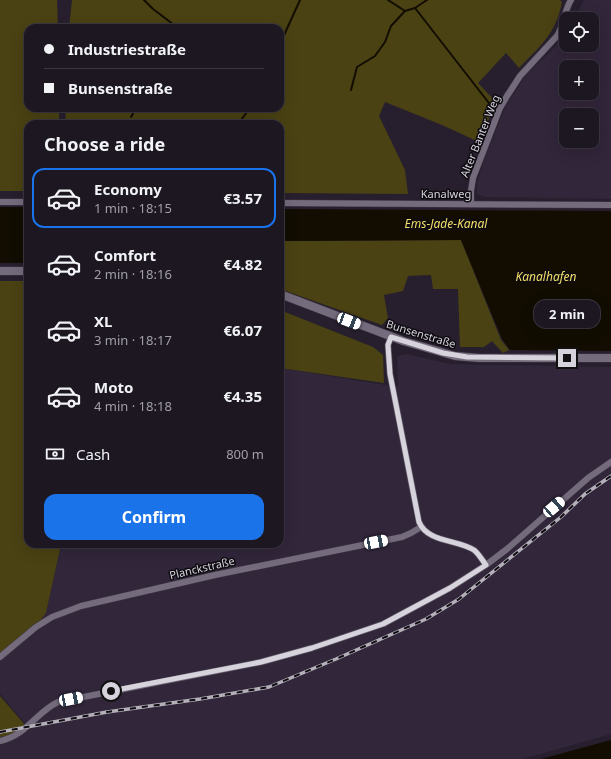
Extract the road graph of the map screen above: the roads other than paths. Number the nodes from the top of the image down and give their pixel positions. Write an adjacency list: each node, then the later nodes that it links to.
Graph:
1 (571, 0): 5 (street, Alter Banter Weg)
2 (0, 202): 3 (street)
3 (24, 202)
4 (284, 203): 5 (street, Kanalweg)
5 (471, 204): 6 (street, Kanalweg)
6 (611, 205)
7 (0, 271): 8 (street)
8 (24, 271)
9 (284, 296): 10 (street, Bunsenstraße)
10 (391, 337): 11 (street, Bunsenstraße); 13 (street)
11 (611, 358)
12 (611, 462): 14 (street)
13 (421, 527): 14 (street); 15 (street, Planckstraße)
14 (486, 565): 16 (street)
15 (0, 657)
16 (0, 742)

